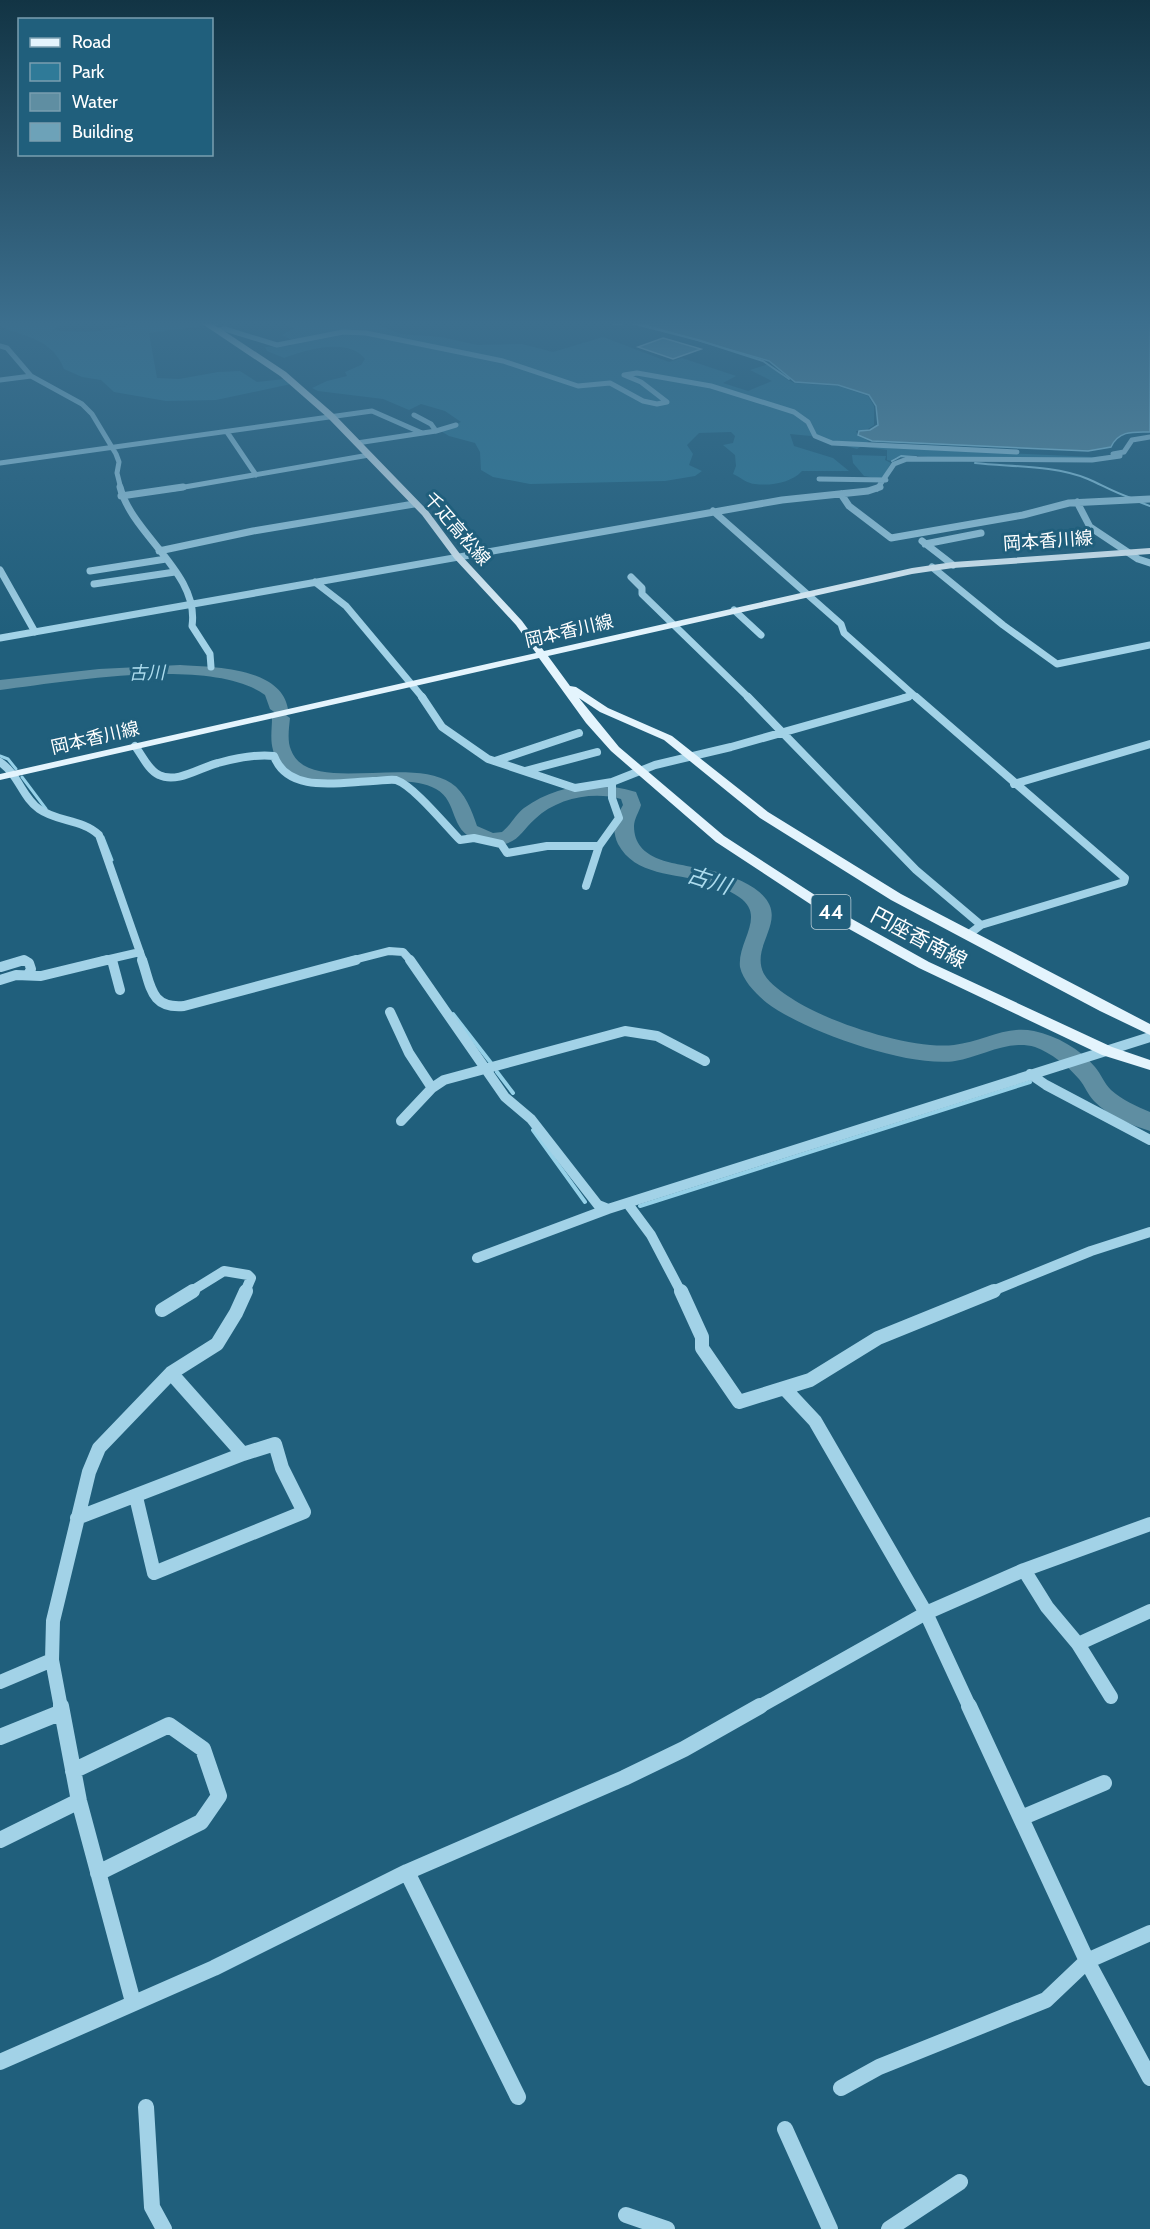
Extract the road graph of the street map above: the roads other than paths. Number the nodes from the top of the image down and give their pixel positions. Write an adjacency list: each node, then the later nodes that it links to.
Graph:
1 (98, 425): 13 (street)
2 (272, 425): 9 (street)
3 (340, 425): 12 (main road, 千疋高松線)
4 (406, 425): 10 (street)
5 (432, 425): 8 (street)
6 (456, 425): 8 (street)
7 (810, 425): 14 (street)
8 (436, 431): 10 (street)
9 (227, 432): 13 (street); 17 (street)
10 (422, 433): 12 (street)
11 (1150, 437): 14 (street)
12 (357, 443): 15 (main road, 千疋高松線)
13 (113, 449): 16 (street); 21 (street)
14 (1120, 453): 19 (street)
15 (369, 455): 17 (street); 24 (main road, 千疋高松線)
16 (0, 463)
17 (256, 475): 21 (street)
18 (819, 479): 19 (street)
19 (885, 480): 20 (street)
20 (841, 495): 25 (street); 27 (street)
21 (122, 496): 29 (street)
22 (1150, 499): 23 (street)
23 (1077, 502): 27 (street); 31 (street)
24 (414, 504): 29 (street); 32 (main road, 千疋高松線)
25 (713, 511): 32 (street); 45 (street)
26 (981, 533): 28 (street)
27 (912, 534): 28 (street)
28 (925, 544): 35 (street)
29 (159, 551): 33 (street)
30 (1150, 551): 31 (main road, 岡本香川線)
31 (1129, 552): 34 (street); 35 (main road, 岡本香川線)
32 (457, 556): 43 (street); 53 (main road, 千疋高松線)
33 (165, 559): 37 (street); 40 (street)
34 (1150, 563)
35 (953, 565): 36 (main road, 岡本香川線)
36 (932, 567): 45 (main road, 岡本香川線); 52 (street)
37 (109, 568): 39 (street); 42 (street)
38 (0, 570): 49 (street)
39 (90, 571)
40 (175, 572): 42 (street); 46 (street)
41 (631, 577): 48 (street)
42 (114, 581): 44 (street)
43 (315, 582): 46 (street); 55 (street)
44 (94, 584)
45 (806, 594): 47 (main road, 岡本香川線); 57 (street)
46 (190, 604): 49 (street); 54 (street)
47 (734, 610): 48 (main road, 岡本香川線); 50 (street)
48 (674, 624): 53 (main road, 岡本香川線); 59 (street)
49 (35, 632): 51 (street)
50 (761, 635)
51 (0, 638)
52 (1150, 645)
53 (541, 655): 55 (main road, 岡本香川線); 56 (main road, 円座香南線 / 44)
54 (211, 668)
55 (412, 684): 61 (main road, 岡本香川線); 64 (street)
56 (565, 684): 63 (main road, 円座香南線 / 44); 67 (main road, 円座香南線 / 44)
57 (913, 695): 59 (street); 70 (street)
58 (579, 733): 64 (street)
59 (784, 734): 63 (street); 74 (street)
60 (1150, 744): 70 (street)
61 (135, 746): 68 (main road, 岡本香川線); 72 (street)
62 (597, 752): 66 (street)
63 (687, 756): 67 (street); 75 (main road, 円座香南線 / 44)
64 (494, 761): 66 (street)
65 (0, 762): 68 (street)
66 (525, 771): 71 (street)
67 (638, 771): 71 (street); 87 (main road, 円座香南線 / 44)
68 (16, 773): 69 (main road, 岡本香川線); 76 (street)
69 (0, 777)
70 (1014, 784): 74 (street)
71 (612, 788): 72 (street)
72 (599, 846): 73 (street)
73 (586, 886)
74 (981, 925): 75 (street)
75 (968, 935): 81 (main road, 円座香南線 / 44)
76 (140, 952): 77 (street); 90 (street)
77 (112, 960): 79 (street); 82 (street)
78 (1, 967): 79 (street)
79 (28, 975): 80 (street)
80 (0, 980)
81 (1063, 984): 84 (main road, 44); 85 (main road, 円座香南線 / 44)
82 (120, 990)
83 (390, 1012): 92 (street)
84 (1150, 1019)
85 (1150, 1030)
86 (1150, 1038): 87 (street)
87 (1107, 1051): 89 (main road, 円座香南線 / 44); 91 (street)
88 (705, 1061): 90 (street)
89 (1150, 1065)
90 (485, 1068): 92 (street); 96 (street)
91 (1030, 1074): 94 (street); 95 (street)
92 (432, 1088): 93 (street)
93 (401, 1121)
94 (1150, 1140)
95 (628, 1204): 96 (street); 101 (street)
96 (608, 1209): 98 (street)
97 (1150, 1232): 101 (street)
98 (477, 1258)
99 (162, 1310): 100 (street)
100 (171, 1373): 102 (street); 104 (street)
101 (785, 1389): 108 (street)
102 (243, 1454): 103 (street); 103 (street)
103 (136, 1497): 104 (street)
104 (77, 1518): 110 (street)
105 (1150, 1524): 106 (street)
106 (1024, 1570): 108 (street); 109 (street)
107 (1150, 1611): 109 (street)
108 (926, 1613): 118 (street); 121 (street)
109 (1078, 1644): 112 (street)
110 (52, 1660): 111 (street); 113 (street)
111 (0, 1682)
112 (1111, 1697)
113 (62, 1712): 114 (street); 115 (street)
114 (0, 1737)
115 (74, 1771): 117 (street); 120 (street)
116 (1104, 1783): 118 (street)
117 (79, 1801): 119 (street); 120 (street)
118 (1021, 1818): 123 (street)
119 (0, 1840)
120 (98, 1872): 124 (street)
121 (407, 1872): 124 (street); 128 (street)
122 (1150, 1933): 123 (street)
123 (1087, 1961): 126 (street); 127 (street)
124 (133, 2002): 125 (street)
125 (0, 2062)
126 (1150, 2078)
127 (841, 2088)
128 (518, 2097)
129 (146, 2107): 133 (street)
130 (785, 2129): 135 (street)
131 (960, 2182): 136 (street)
132 (626, 2215): 134 (street)
133 (164, 2229)
134 (667, 2229)
135 (830, 2229)
136 (889, 2229)

